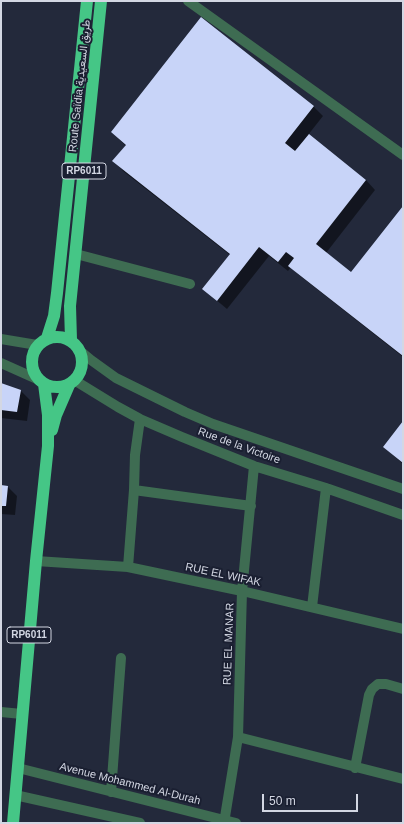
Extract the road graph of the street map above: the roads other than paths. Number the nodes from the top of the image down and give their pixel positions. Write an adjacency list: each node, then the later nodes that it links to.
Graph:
1 (87, 1): 4 (highway, RP6011)
2 (101, 1): 5 (highway, Route Saïdia طريق السعيدية / RP6011)
3 (188, 1): 6 (street)
4 (80, 68): 5 (highway); 7 (highway, RP6011)
5 (94, 69): 8 (highway, Route Saïdia طريق السعيدية / RP6011)
6 (403, 155)
7 (62, 251): 8 (highway); 12 (highway, RP6011)
8 (76, 254): 9 (street); 11 (highway, Route Saïdia طريق السعيدية / RP6011)
9 (190, 284)
10 (1, 339): 12 (street)
11 (71, 340): 12 (highway); 13 (highway)
12 (42, 342): 15 (highway, RP6011)
13 (79, 350): 16 (highway, RP6011); 21 (street, Rue de la Victoire)
14 (1, 364): 15 (street)
15 (41, 382): 16 (highway); 18 (highway, RP6011)
16 (71, 382): 17 (street, Rue de la Victoire); 18 (highway, RP6011)
17 (140, 419): 19 (street, Rue de la Victoire); 22 (street)
18 (48, 446): 25 (highway, RP6011)
19 (254, 466): 20 (street, Rue de la Victoire); 23 (street, RUE EL MANAR)
20 (326, 488): 24 (street, Rue de la Victoire); 28 (street)
21 (403, 489)
22 (134, 490): 23 (street); 26 (street)
23 (251, 506): 27 (street, RUE EL MANAR)
24 (403, 515)
25 (36, 561): 26 (street, RUE EL WIFAK); 33 (highway, RP6011)
26 (128, 567): 27 (street, RUE EL WIFAK)
27 (242, 591): 28 (street, RUE EL WIFAK); 34 (street, RUE EL MANAR)
28 (312, 607): 29 (street, RUE EL WIFAK)
29 (403, 629)
30 (121, 658): 38 (street)
31 (403, 689): 36 (street)
32 (1, 712): 33 (street)
33 (22, 714): 35 (highway, RP6011)
34 (238, 737): 36 (street); 40 (street, RUE EL MANAR)
35 (18, 768): 38 (street, Avenue Mohammed Al-Durah); 39 (highway, RP6011)
36 (355, 768): 37 (street)
37 (403, 779)
38 (111, 792): 40 (street, Avenue Mohammed Al-Durah)
39 (15, 795): 41 (highway, RP6011); 42 (street)
40 (224, 822): 43 (street, Avenue Mohammed Al-Durah)
41 (13, 823)
42 (140, 823)
43 (236, 823)

